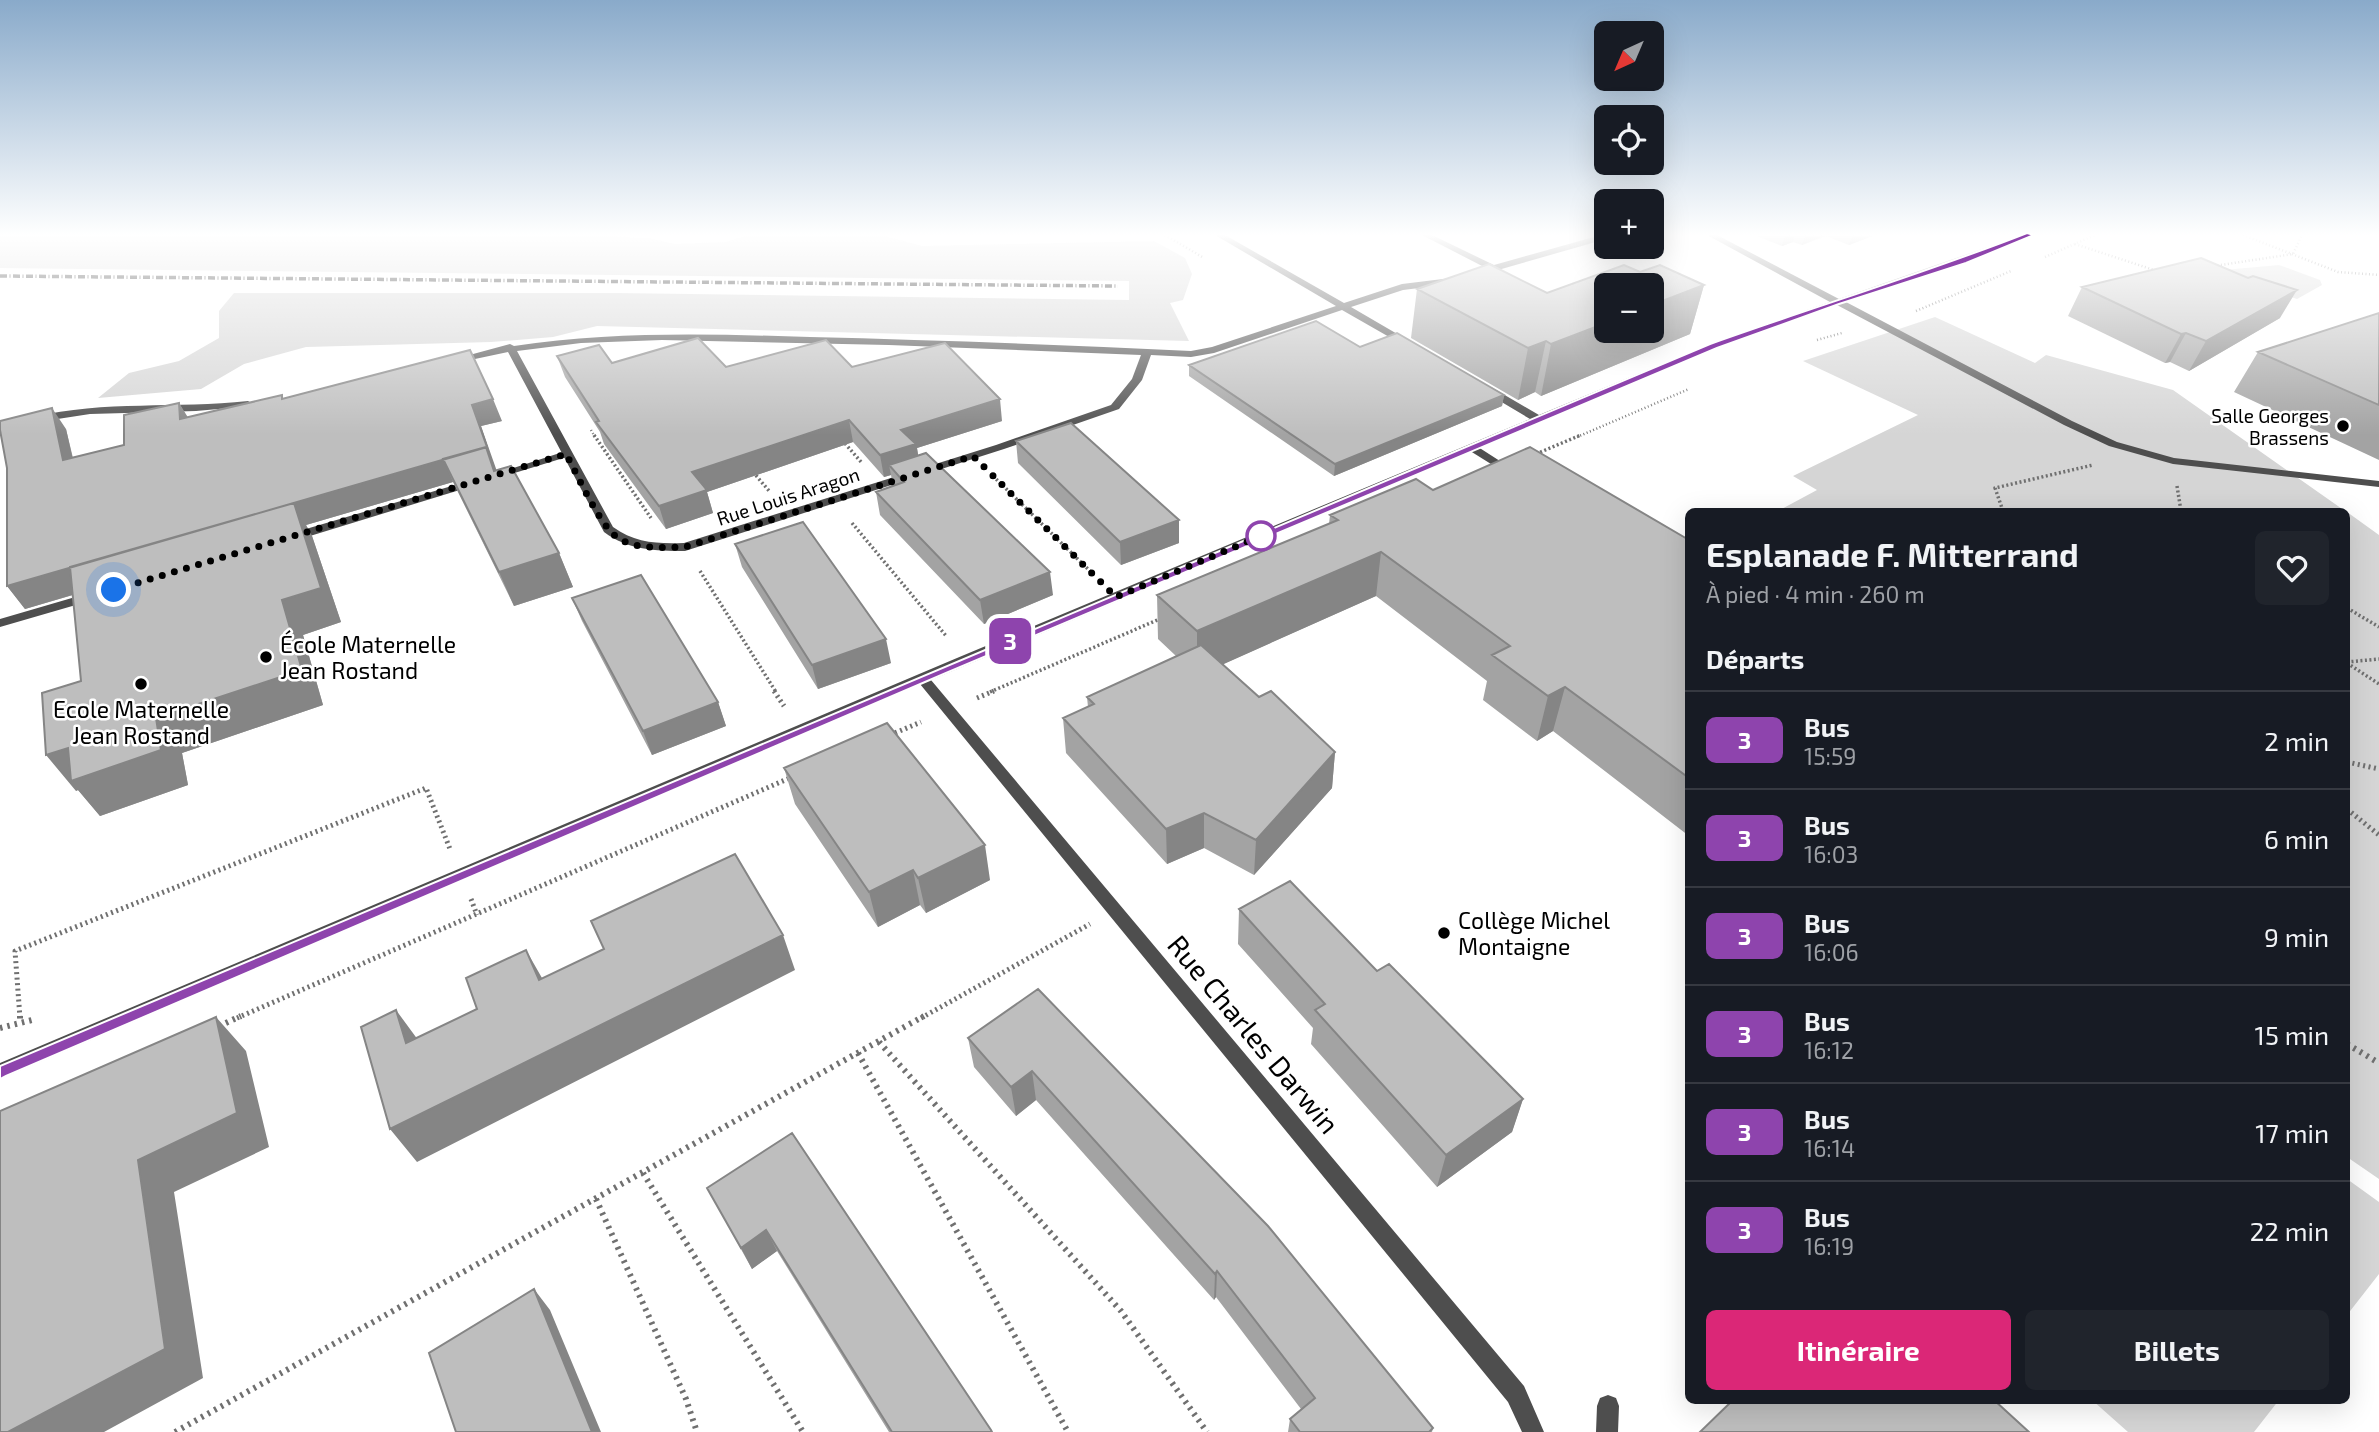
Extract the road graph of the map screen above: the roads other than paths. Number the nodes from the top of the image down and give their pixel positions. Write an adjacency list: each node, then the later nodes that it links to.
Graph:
1 (1335, 302): 4 (street)
2 (1359, 302): 4 (street)
3 (1836, 302): 11 (street); 16 (street)
4 (1344, 307): 6 (street); 7 (street)
5 (510, 347): 7 (street); 8 (street); 14 (street, Rue Louis Aragon)
6 (1415, 348)
7 (1147, 352): 14 (street, Rue Louis Aragon)
8 (443, 363)
9 (1475, 382): 11 (street)
10 (262, 402): 12 (street)
11 (1540, 420): 13 (street)
12 (27, 422)
13 (1471, 447): 15 (street); 20 (street)
14 (566, 454): 17 (street)
15 (1521, 478)
16 (2379, 484)
17 (275, 542)
18 (101, 594): 19 (street)
19 (0, 623)
20 (922, 678): 21 (street); 23 (street, Rue Charles Darwin)
21 (0, 1071)
22 (1608, 1406): 24 (street)
23 (1533, 1432)
24 (1607, 1432)

